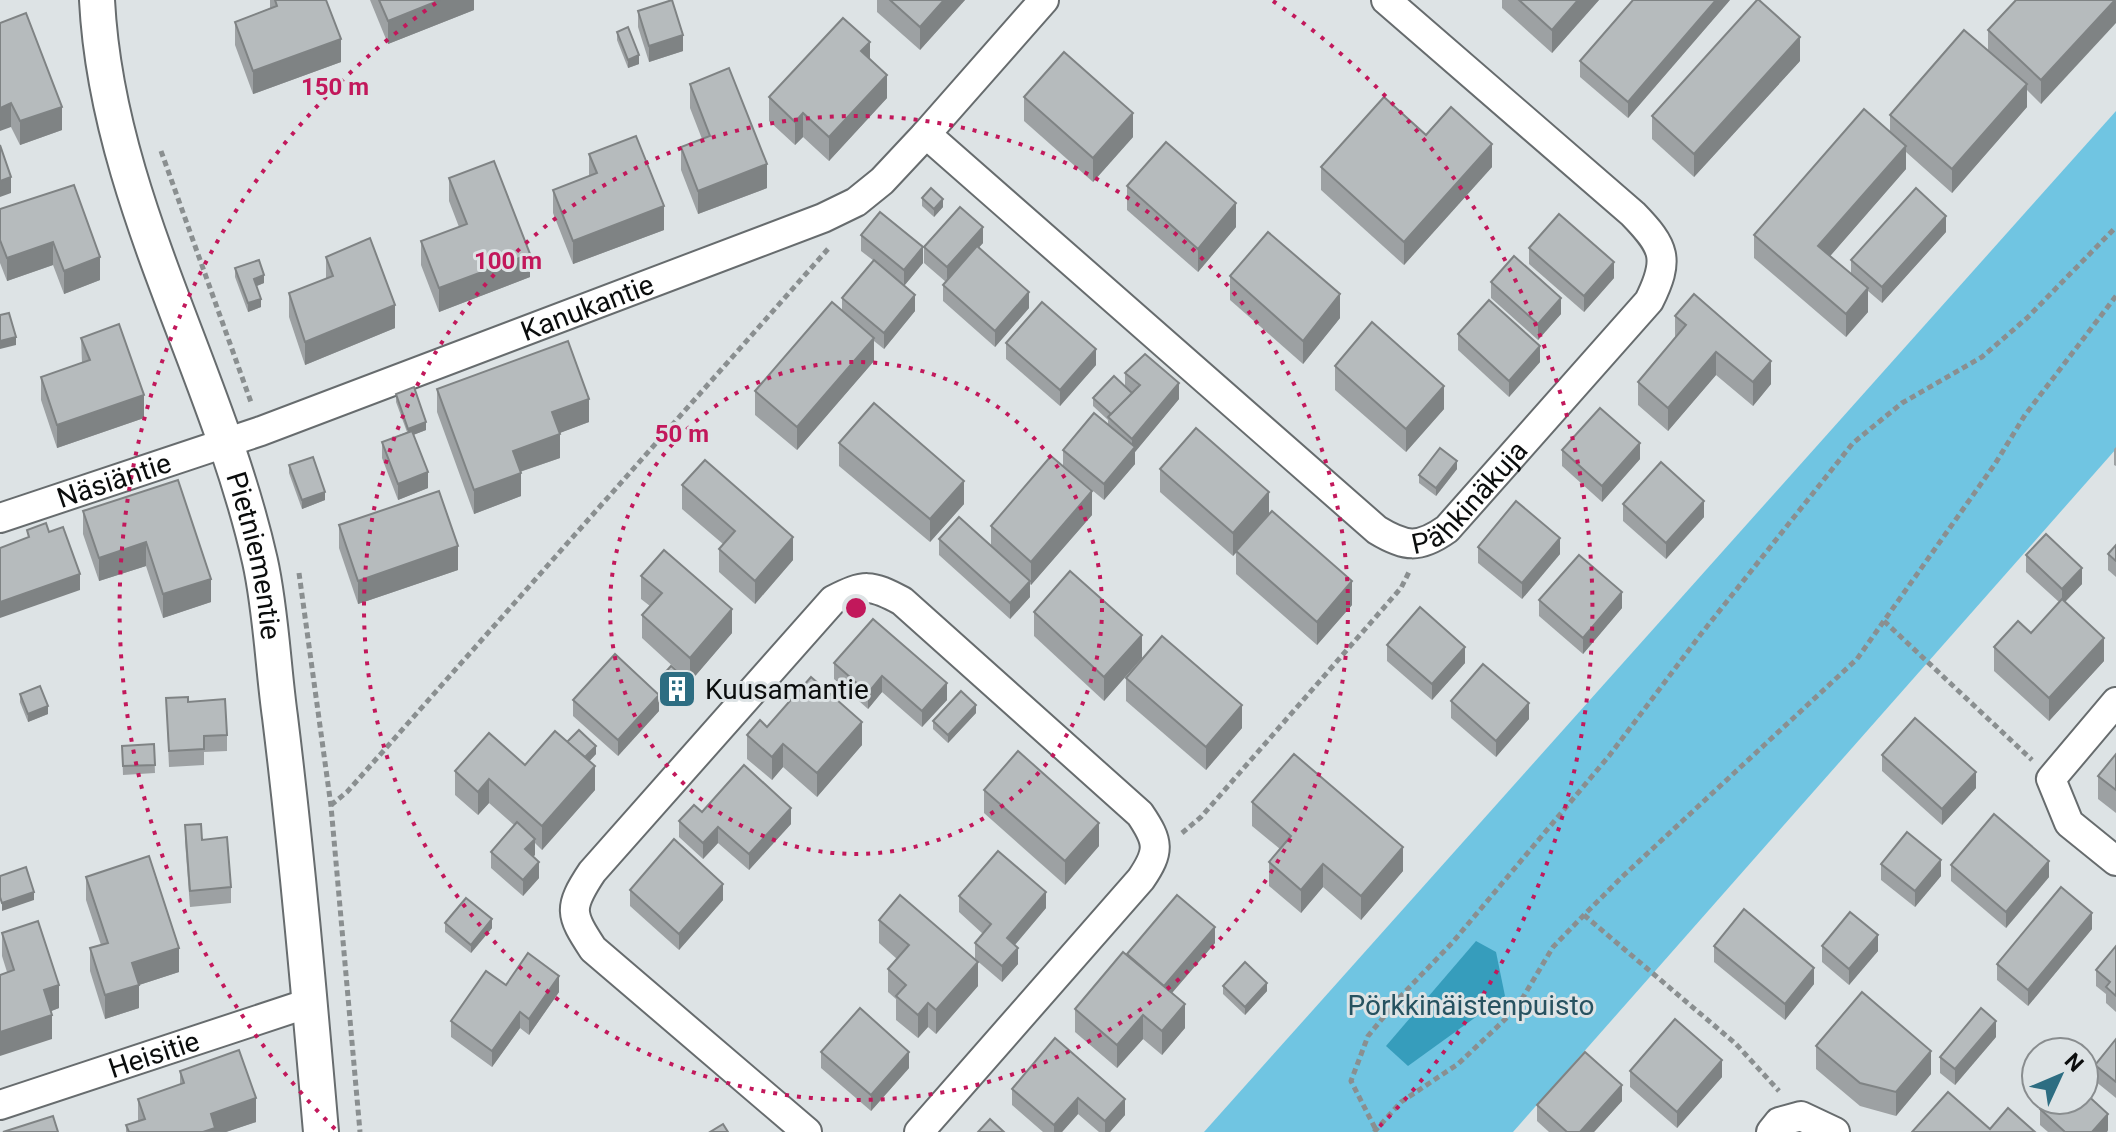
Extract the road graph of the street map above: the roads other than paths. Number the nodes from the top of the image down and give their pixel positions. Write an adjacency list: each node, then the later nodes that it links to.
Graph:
1 (97, 0): 5 (street, Pietniementie)
2 (1044, 0): 4 (street, Kanukantie)
3 (1386, 0): 4 (street, Pähkinäkuja)
4 (935, 142): 5 (street, Kanukantie)
5 (226, 443): 6 (street, Näsiäntie); 9 (street, Pietniementie)
6 (0, 518)
7 (2116, 702): 8 (street)
8 (2116, 861)
9 (309, 1003): 10 (street, Heisitie); 11 (street, Pietniementie)
10 (0, 1105)
11 (321, 1132)
12 (807, 1132): 13 (street)
13 (919, 1132)
14 (1771, 1132): 15 (street)
15 (1835, 1132)

